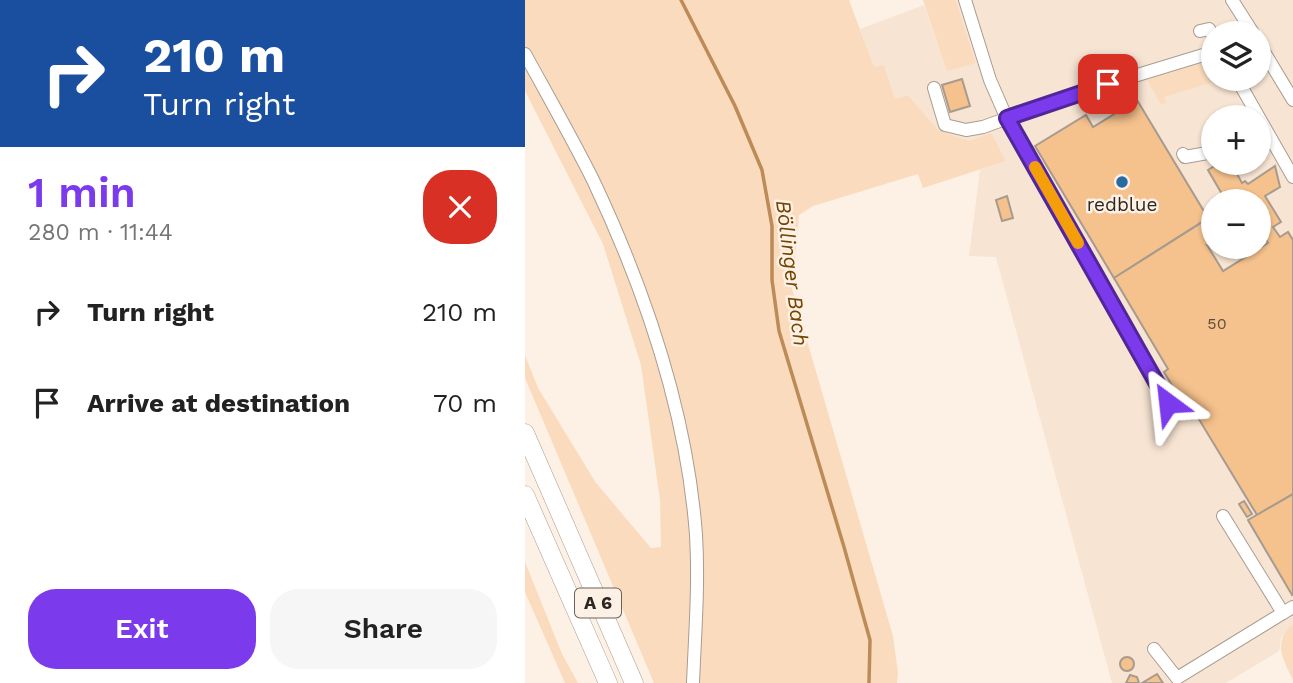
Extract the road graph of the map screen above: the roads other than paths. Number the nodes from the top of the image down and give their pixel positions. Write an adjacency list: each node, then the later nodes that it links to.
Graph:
1 (965, 0): 9 (street)
2 (1232, 0): 3 (street)
3 (1245, 21)
4 (525, 54): 22 (street)
5 (1201, 56): 9 (street)
6 (1271, 64): 8 (street)
7 (934, 88): 9 (street)
8 (1293, 100)
9 (1007, 118): 14 (street)
10 (1271, 139): 13 (street)
11 (1183, 154): 12 (street)
12 (1201, 154)
13 (1293, 177)
14 (1168, 403)
15 (525, 433): 21 (highway, A 6)
16 (525, 495): 20 (highway, A 6)
17 (1223, 516): 18 (street)
18 (1288, 610): 19 (street)
19 (1154, 649)
20 (608, 683)
21 (634, 683)
22 (693, 683)

